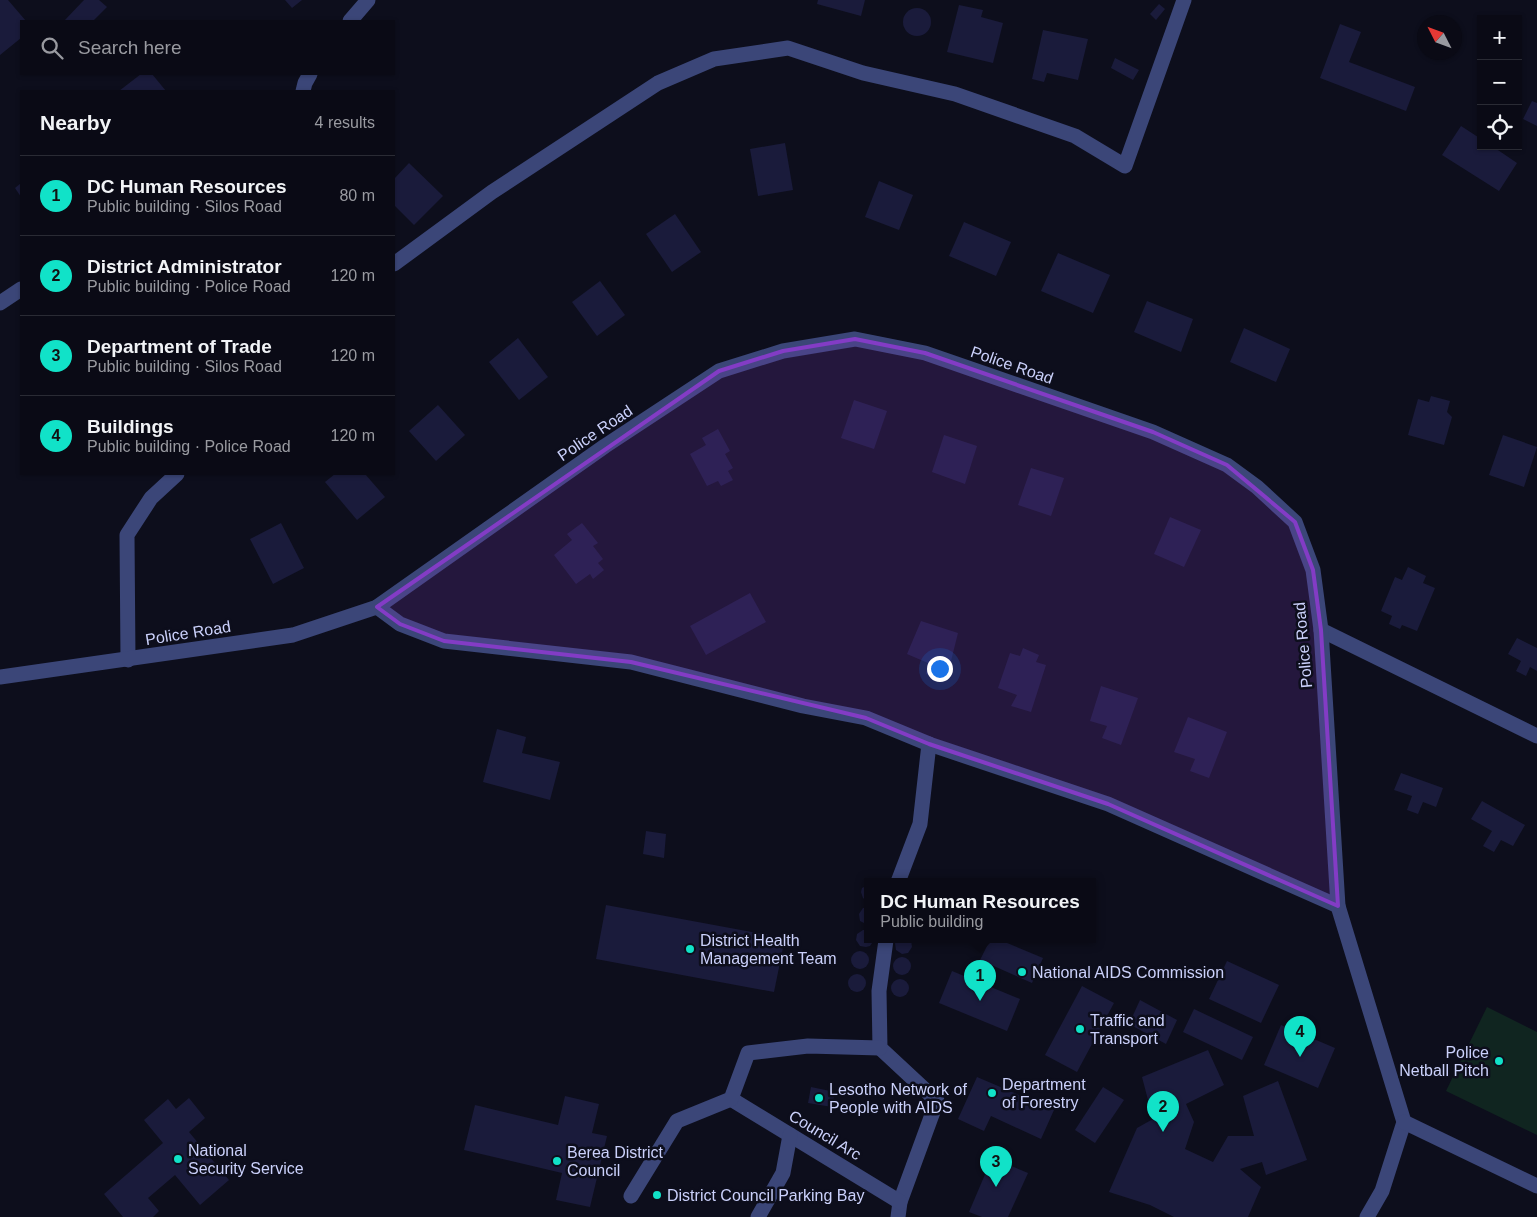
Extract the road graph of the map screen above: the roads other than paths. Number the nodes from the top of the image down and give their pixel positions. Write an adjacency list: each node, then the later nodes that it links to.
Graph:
1 (368, 0): 3 (street)
2 (1184, 0): 6 (street)
3 (351, 20)
4 (309, 75): 5 (street)
5 (303, 90)
6 (395, 263)
7 (20, 289): 8 (street)
8 (0, 303)
9 (177, 475): 12 (street)
10 (377, 607): 11 (street, Police Road); 12 (street, Police Road); 15 (street)
11 (1321, 630): 14 (street); 17 (street, Police Road)
12 (128, 660): 13 (street, Police Road)
13 (0, 677)
14 (1537, 736)
15 (929, 744): 16 (street); 17 (street)
16 (900, 878)
17 (1338, 906): 21 (street, Police Road)
18 (886, 943): 19 (street)
19 (880, 1048): 20 (street); 25 (street)
20 (731, 1099): 22 (street, Council Arc); 24 (street)
21 (1404, 1122): 23 (street); 28 (street)
22 (790, 1135): 25 (street, Council Arc); 26 (street)
23 (1537, 1186)
24 (631, 1196)
25 (900, 1202): 27 (street)
26 (758, 1217)
27 (898, 1217)
28 (1367, 1217)

